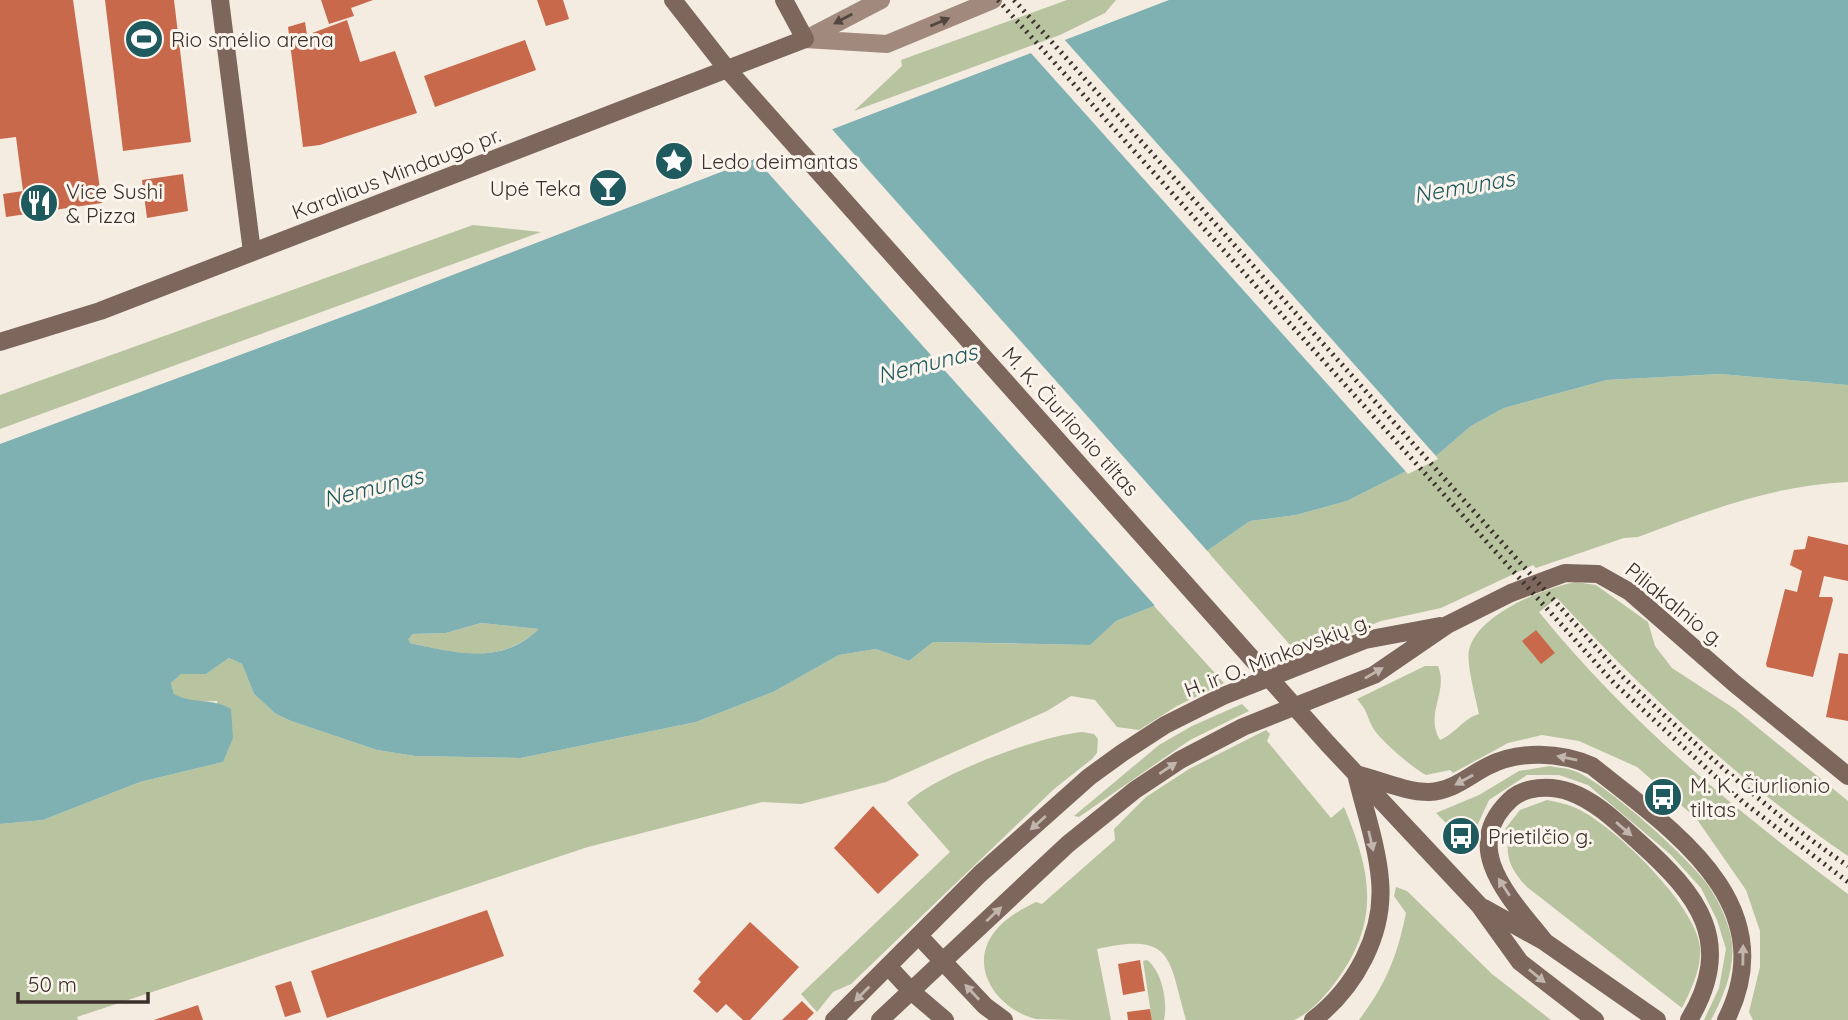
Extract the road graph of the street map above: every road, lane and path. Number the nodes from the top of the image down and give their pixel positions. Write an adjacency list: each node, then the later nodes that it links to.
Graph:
1 (220, 0): 8 (main road)
2 (673, 0): 11 (main road, M. K. Čiurlionio tiltas, bridge)
3 (784, 0): 7 (main road)
4 (797, 0): 7 (main road)
5 (881, 0): 7 (main road, one-way to 7)
6 (993, 0): 7 (main road, one-way to 6)
7 (805, 40): 8 (main road, Karaliaus Mindaugo pr.)
8 (252, 252): 9 (main road, Karaliaus Mindaugo pr.)
9 (0, 342)
10 (1447, 625): 12 (main road, Piliakalnio g.); 14 (main road, H. ir O. Minkovskių g., one-way to 14); 16 (main road, one-way to 10)
11 (1356, 774): 13 (main road); 23 (main road, one-way to 23); 27 (main road, one-way to 11)
12 (1848, 776)
13 (1479, 905): 15 (main road); 24 (main road, one-way to 24)
14 (919, 936): 16 (main road); 17 (main road, H. ir O. Minkovskių g.)
15 (1545, 942): 25 (main road); 26 (main road, one-way to 26)
16 (944, 961): 18 (main road); 22 (main road, one-way to 16)
17 (889, 967): 18 (main road); 19 (main road, H. ir O. Minkovskių g., one-way to 19)
18 (911, 991): 20 (main road); 21 (main road)
19 (834, 1020)
20 (880, 1020)
21 (945, 1020)
22 (1004, 1020)
23 (1313, 1020)
24 (1595, 1020)
25 (1657, 1020)
26 (1689, 1020)
27 (1726, 1020)

